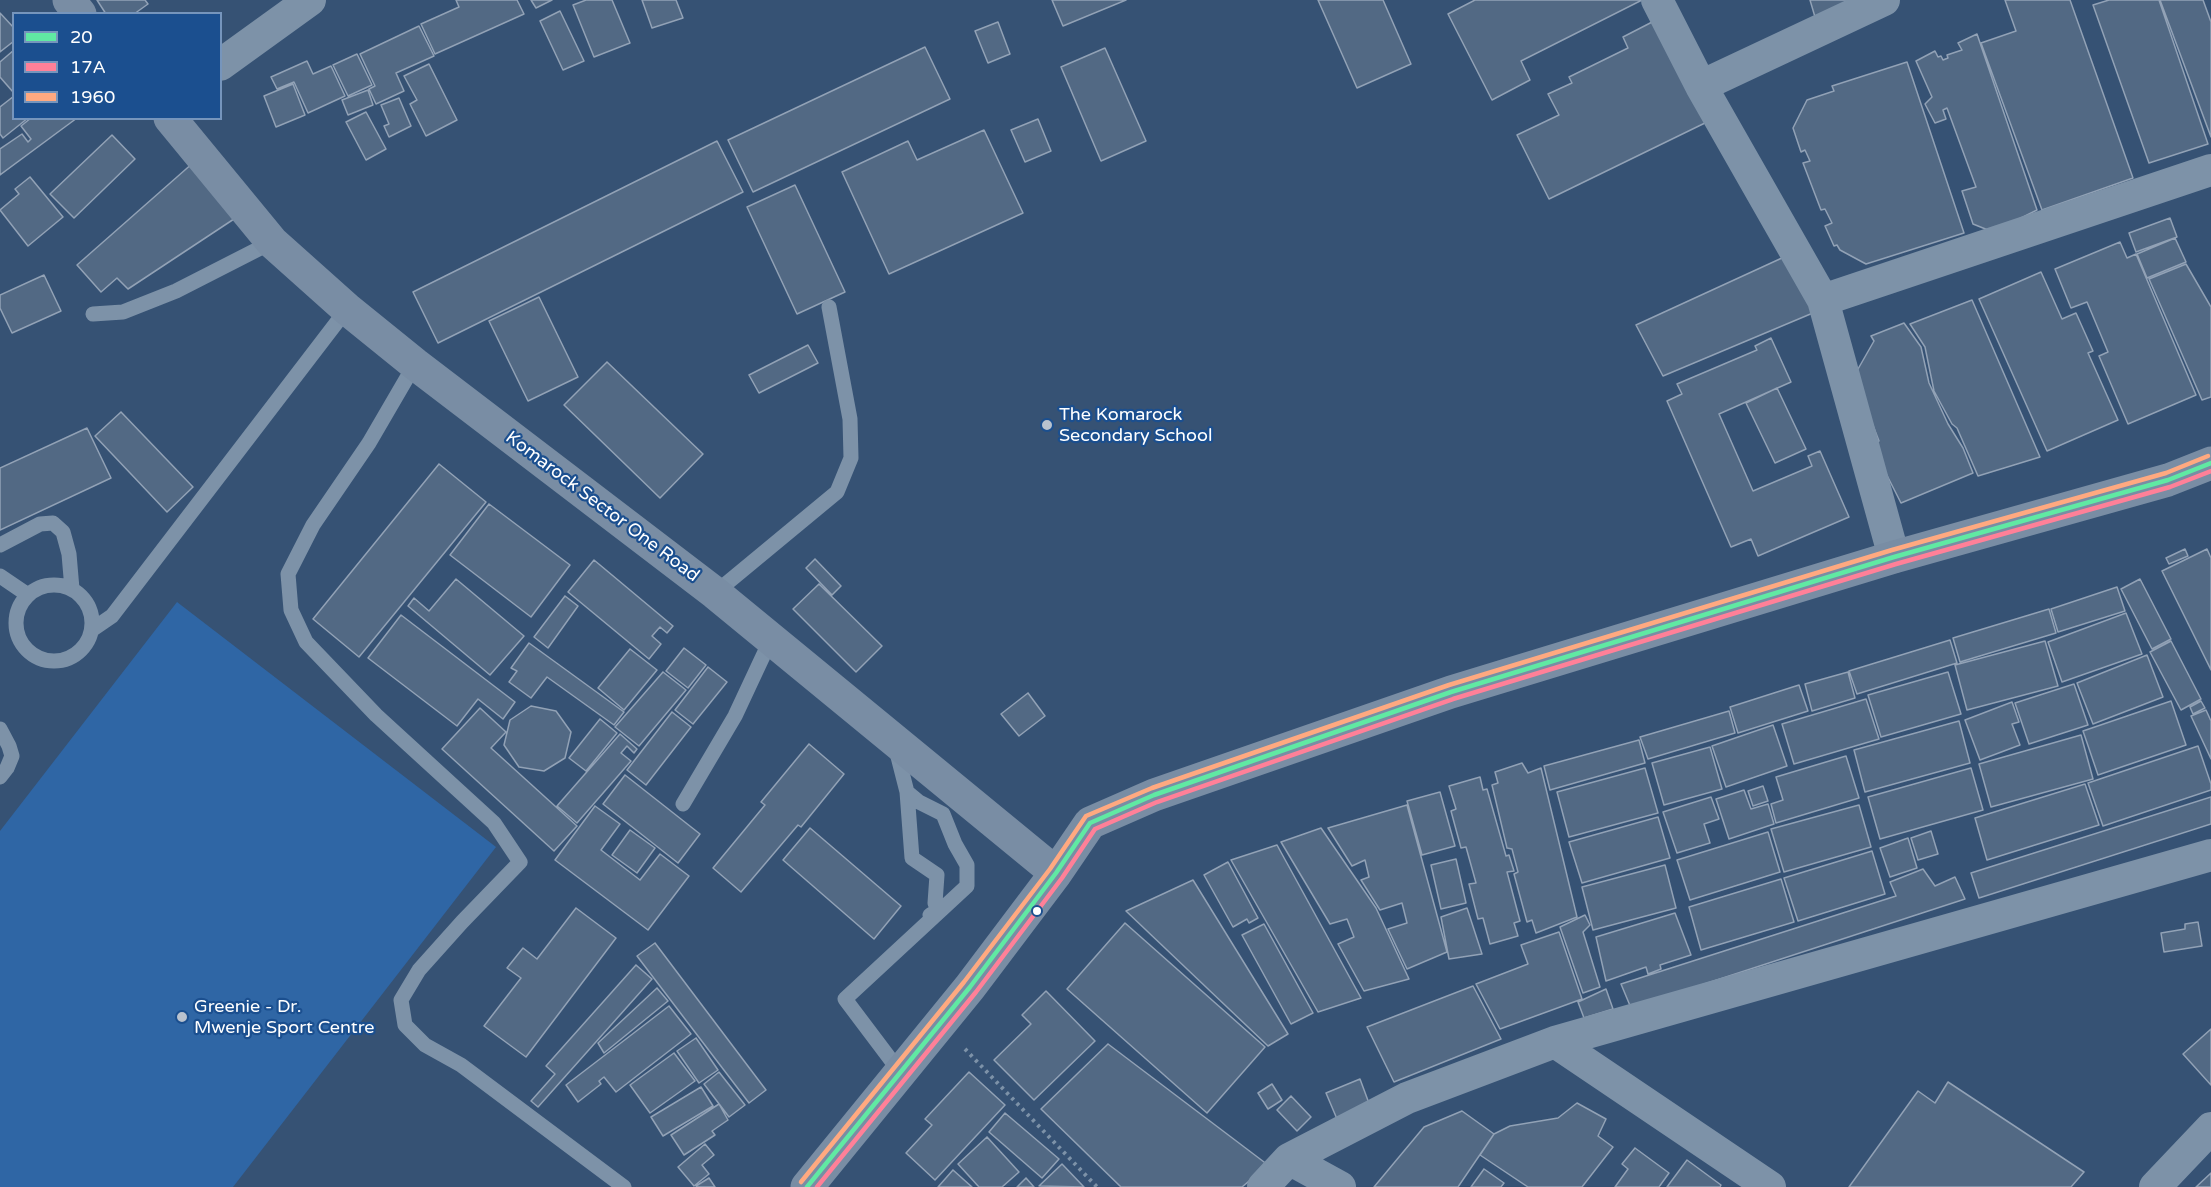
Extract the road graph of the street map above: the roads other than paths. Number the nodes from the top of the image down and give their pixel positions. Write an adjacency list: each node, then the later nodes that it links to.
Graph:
1 (69, 0): 5 (main road)
2 (310, 0): 6 (street)
3 (1657, 0): 7 (street)
4 (1884, 0): 7 (street)
5 (78, 12)
6 (222, 64)
7 (1701, 86): 11 (street)
8 (172, 120): 10 (main road, Komarock Sector One Road)
9 (2209, 176): 11 (street)
10 (272, 242): 13 (main road, Komarock Sector One Road); 14 (lane)
11 (1823, 300): 18 (street)
12 (829, 307): 21 (lane)
13 (347, 309): 15 (main road, Komarock Sector One Road); 23 (lane)
14 (93, 314)
15 (415, 364): 21 (main road, Komarock Sector One Road); 37 (lane)
16 (2211, 463): 18 (main road)
17 (0, 545): 20 (lane)
18 (1894, 557): 31 (main road)
19 (0, 576): 22 (lane)
20 (72, 589): 22 (lane); 23 (lane)
21 (715, 593): 24 (main road, Komarock Sector One Road)
22 (28, 595): 23 (lane)
23 (93, 629)
24 (771, 639): 26 (main road, Komarock Sector One Road); 29 (lane)
25 (0, 729): 27 (lane)
26 (895, 741): 28 (lane); 31 (main road, Komarock Sector One Road)
27 (0, 777)
28 (907, 792): 32 (lane); 32 (lane)
29 (683, 804)
30 (2211, 855): 33 (street)
31 (1056, 873): 34 (main road)
32 (845, 999): 34 (lane)
33 (1555, 1042): 36 (street); 41 (street)
34 (900, 1072): 38 (main road)
35 (2211, 1128): 42 (street)
36 (1289, 1159): 39 (street); 40 (street)
37 (624, 1187)
38 (807, 1187)
39 (1263, 1187)
40 (1340, 1187)
41 (1770, 1187)
42 (2155, 1187)

